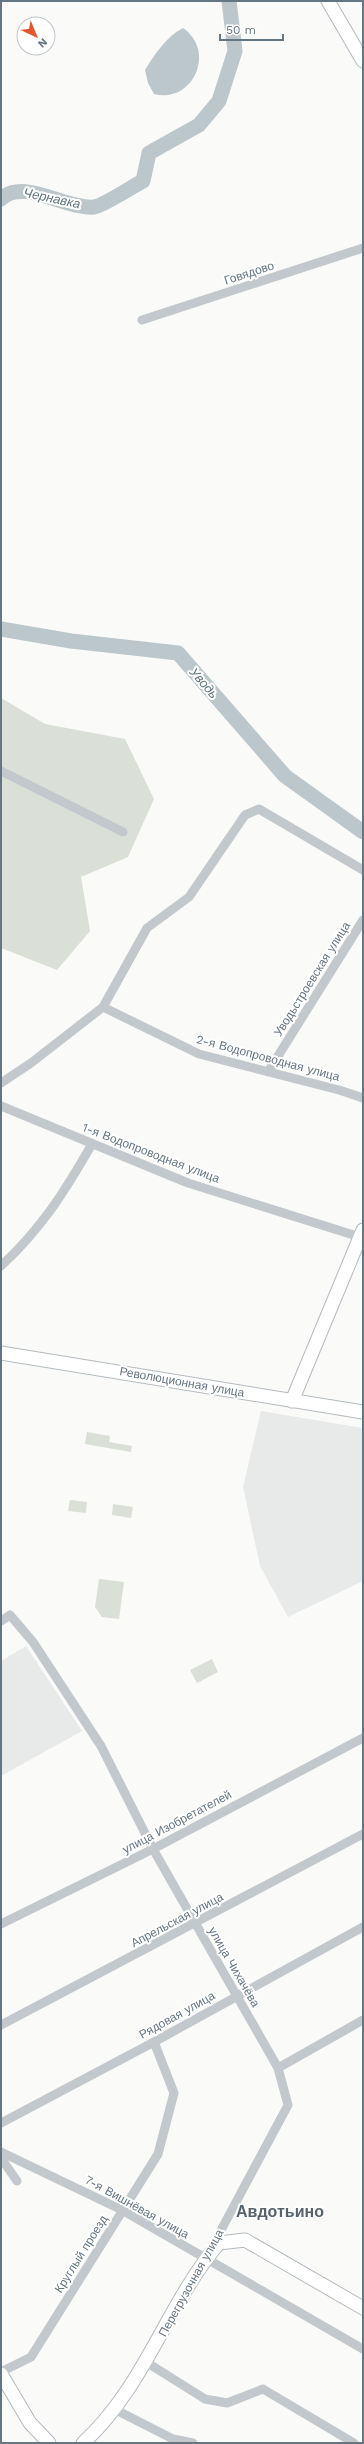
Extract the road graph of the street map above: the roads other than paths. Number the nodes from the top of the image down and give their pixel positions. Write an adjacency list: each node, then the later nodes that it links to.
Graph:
1 (328, 1): 2 (main road)
2 (363, 60)
3 (363, 248): 4 (street, Говядово)
4 (142, 320)
5 (1, 771): 6 (street)
6 (123, 832)
7 (363, 870): 9 (street)
8 (363, 920): 10 (street, Уводьстроевская улица)
9 (103, 1007): 10 (street, 2-я Водопроводная улица); 11 (street)
10 (268, 1072): 12 (street, 2-я Водопроводная улица)
11 (1, 1083)
12 (363, 1098)
13 (1, 1106): 14 (street, 1-я Водопроводная улица)
14 (92, 1144): 15 (street, 1-я Водопроводная улица); 16 (street)
15 (362, 1235): 18 (main road)
16 (1, 1266)
17 (1, 1353): 18 (main road, Революционная улица)
18 (292, 1400): 19 (main road, Революционная улица)
19 (363, 1412)
20 (1, 1621): 23 (street, улица Чихачёва)
21 (363, 1738): 23 (street, улица Изобретателей)
22 (363, 1834): 25 (street, Апрельская улица)
23 (153, 1849): 24 (street, улица Изобретателей); 25 (street, улица Чихачёва)
24 (1, 1924)
25 (195, 1924): 27 (street, улица Чихачёва); 29 (street, Апрельская улица)
26 (363, 1927): 27 (street, Рядовая улица)
27 (237, 1995): 30 (street, Рядовая улица); 31 (street, улица Чихачёва)
28 (363, 2020): 31 (street)
29 (1, 2025)
30 (154, 2042): 32 (street, Рядовая улица); 36 (street, Круглый проезд)
31 (278, 2068): 37 (street, Перегрузочная улица)
32 (1, 2123)
33 (1, 2152): 36 (street, 7-я Вишнёвая улица)
34 (1, 2158): 35 (street)
35 (16, 2181)
36 (122, 2210): 37 (street, 7-я Вишнёвая улица); 41 (street, Круглый проезд)
37 (205, 2259): 38 (main road); 39 (street, 7-я Вишнёвая улица); 40 (main road, Перегрузочная улица)
38 (363, 2308)
39 (363, 2349)
40 (146, 2362): 42 (main road, Перегрузочная улица); 46 (street)
41 (1, 2373): 43 (main road)
42 (114, 2409): 44 (main road, Перегрузочная улица); 45 (street)
43 (49, 2443)
44 (83, 2443)
45 (193, 2443)
46 (354, 2443)

